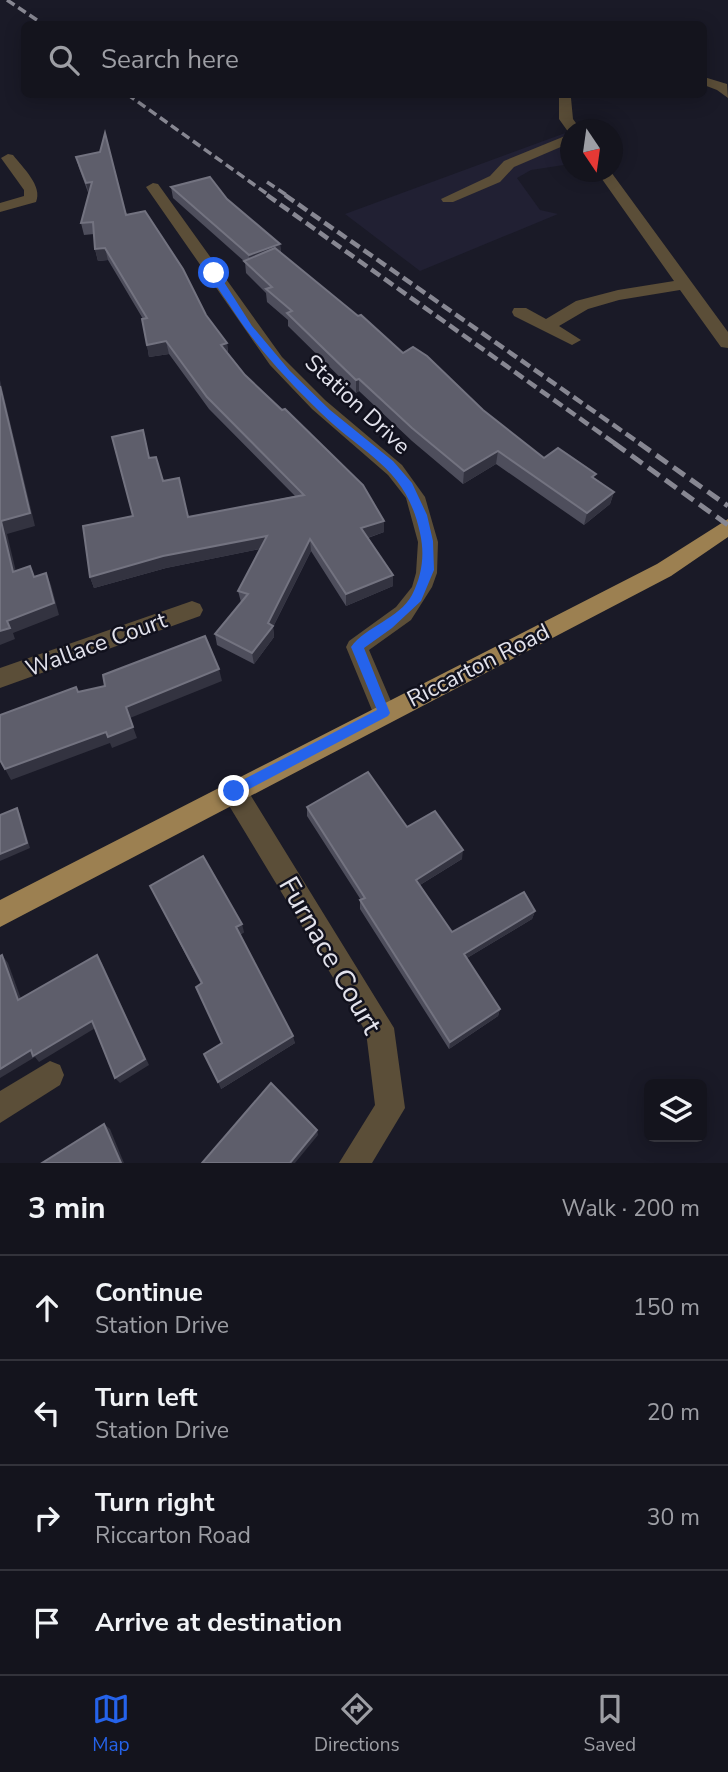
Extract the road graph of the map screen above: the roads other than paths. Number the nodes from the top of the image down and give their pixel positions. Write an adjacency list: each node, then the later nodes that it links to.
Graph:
1 (707, 82): 2 (street)
2 (728, 94)
3 (564, 98): 4 (street)
4 (566, 119)
5 (560, 142): 9 (street)
6 (8, 158): 10 (street)
7 (611, 182): 11 (street)
8 (153, 187): 19 (street, Station Drive)
9 (447, 199)
10 (0, 208)
11 (685, 284): 13 (street); 15 (street)
12 (520, 312): 13 (street)
13 (546, 327): 14 (street)
14 (572, 340)
15 (727, 343)
16 (728, 527): 19 (main road, Riccarton Road)
17 (192, 610): 18 (street, Wallace Court)
18 (0, 678)
19 (384, 713): 20 (main road, Riccarton Road)
20 (234, 791): 21 (main road, Riccarton Road); 24 (street, Furnace Court)
21 (0, 914)
22 (50, 1075): 23 (street)
23 (0, 1108)
24 (354, 1163)

